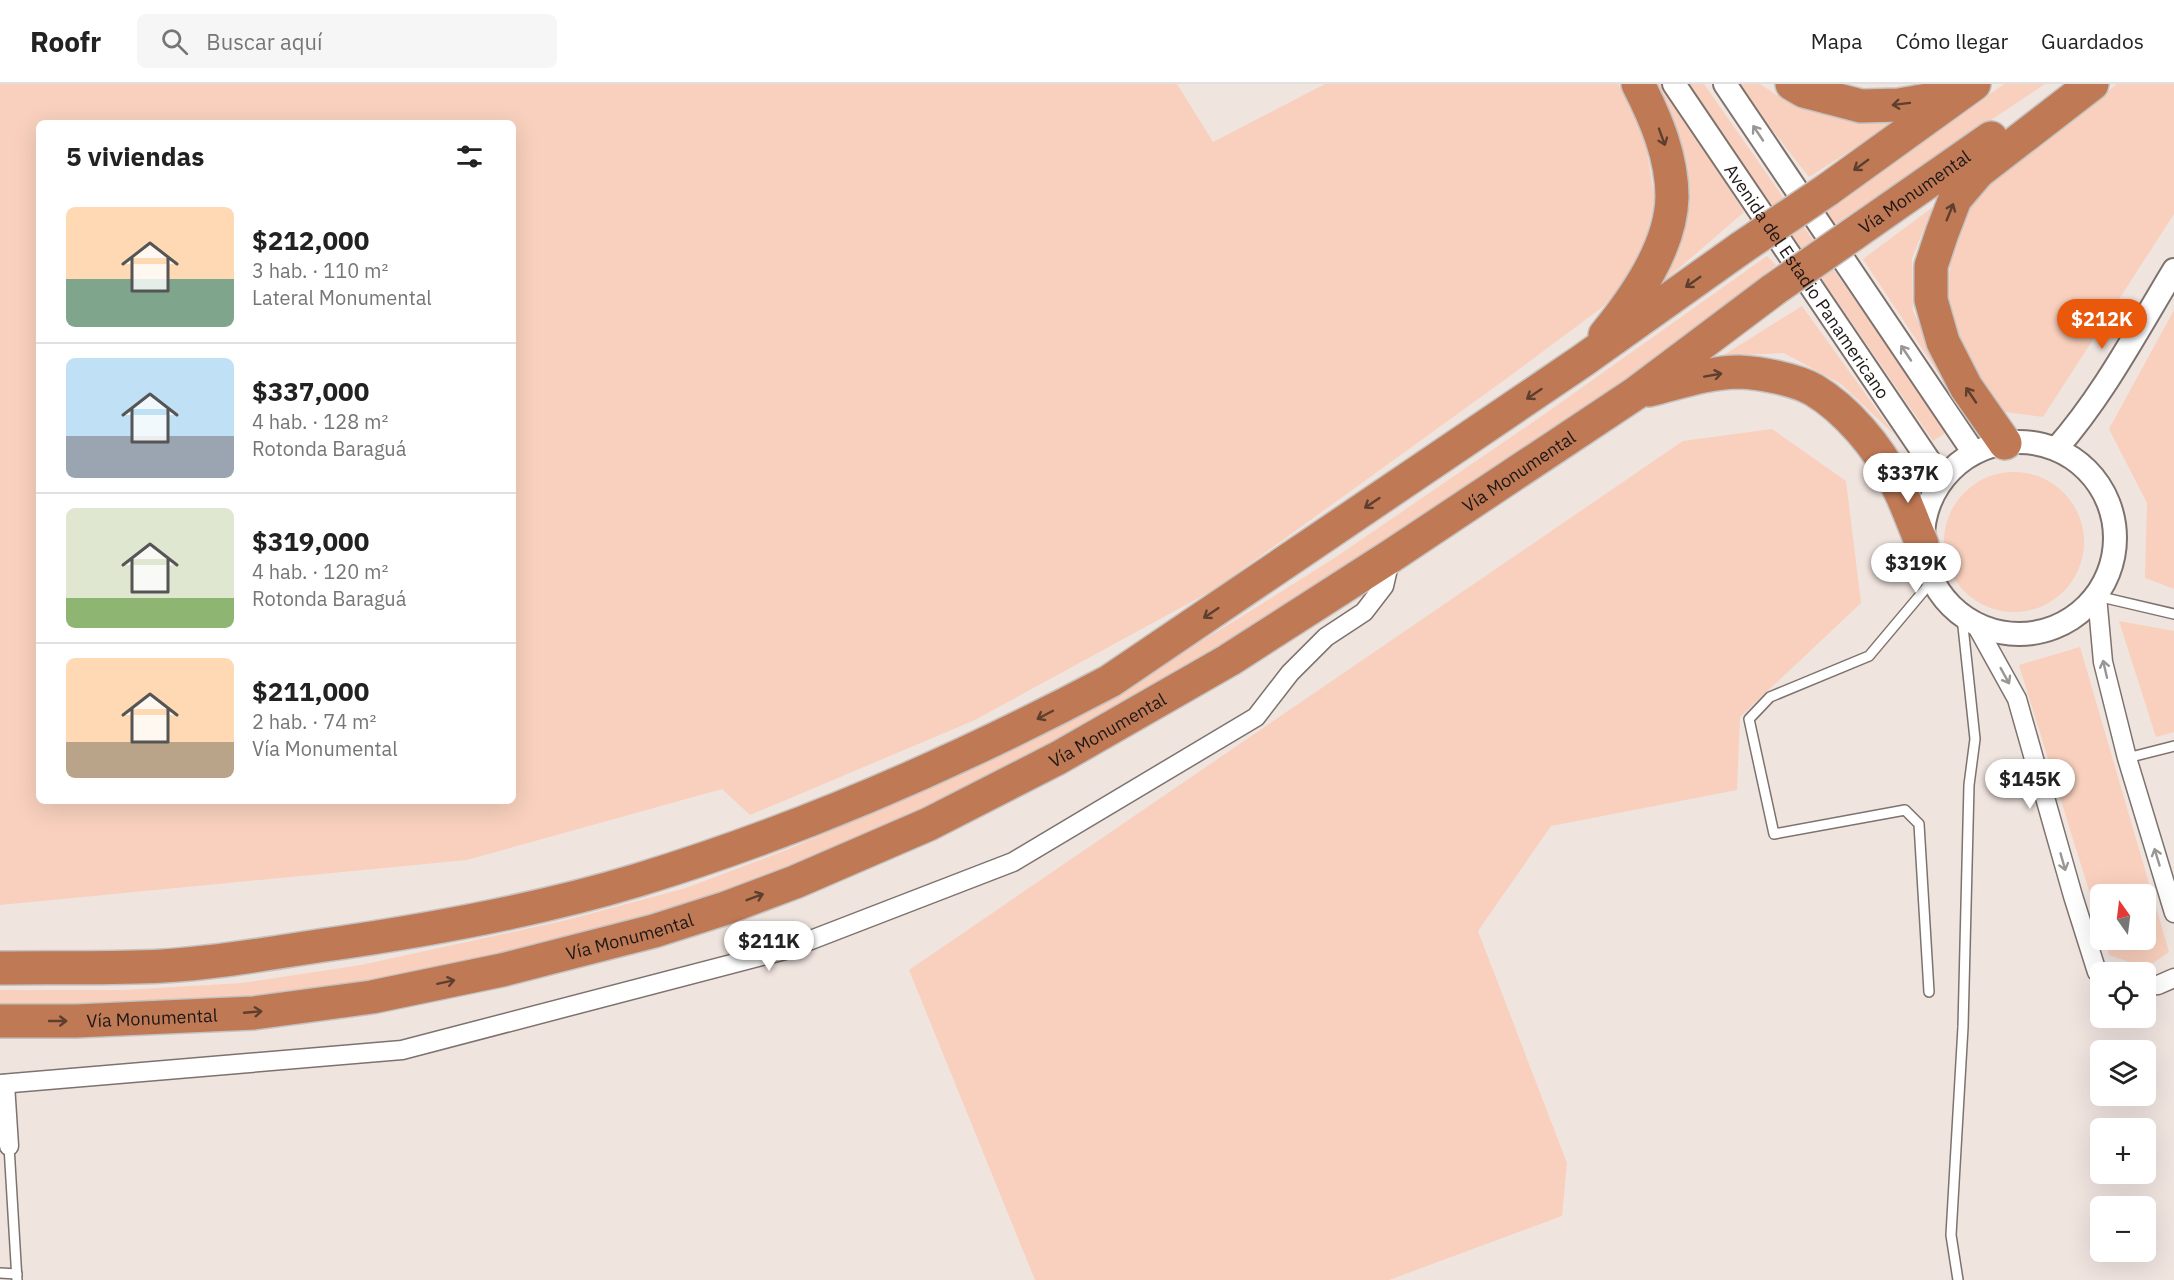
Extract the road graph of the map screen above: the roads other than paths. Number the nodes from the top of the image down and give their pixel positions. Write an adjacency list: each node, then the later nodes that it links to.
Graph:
1 (1638, 84): 9 (highway, one-way to 9)
2 (1674, 84): 14 (street, Avenida del Estadio Panamericano)
3 (1725, 84): 13 (street, one-way to 3)
4 (1792, 84): 7 (highway, one-way to 4)
5 (2069, 84): 10 (highway, Vía Monumental, bridge)
6 (2092, 84): 11 (highway, one-way to 6)
7 (1967, 89): 9 (highway, one-way to 9, bridge)
8 (2174, 270): 12 (street)
9 (1582, 361): 25 (highway, one-way to 25)
10 (1636, 393): 15 (highway, one-way to 15); 16 (highway, Vía Monumental)
11 (2005, 443): 12 (street); 13 (street)
12 (2056, 449): 18 (street)
13 (1974, 453): 14 (street)
14 (1942, 480): 15 (street)
15 (1922, 544): 17 (street)
16 (1391, 556): 29 (highway, Vía Monumental, one-way to 16); 30 (street)
17 (1932, 580): 20 (street); 28 (lane)
18 (2097, 596): 19 (lane); 20 (street); 22 (street, one-way to 18)
19 (2174, 615)
20 (1969, 621): 24 (street, one-way to 24); 34 (lane)
21 (2174, 746): 22 (lane)
22 (2127, 758): 23 (street, one-way to 22)
23 (2174, 913)
24 (2094, 962)
25 (0, 968)
26 (2174, 978): 27 (street)
27 (2156, 985)
28 (1929, 992)
29 (0, 1021)
30 (2, 1084): 31 (street)
31 (9, 1146): 33 (lane)
32 (0, 1273): 33 (lane)
33 (17, 1277)
34 (1958, 1280)

